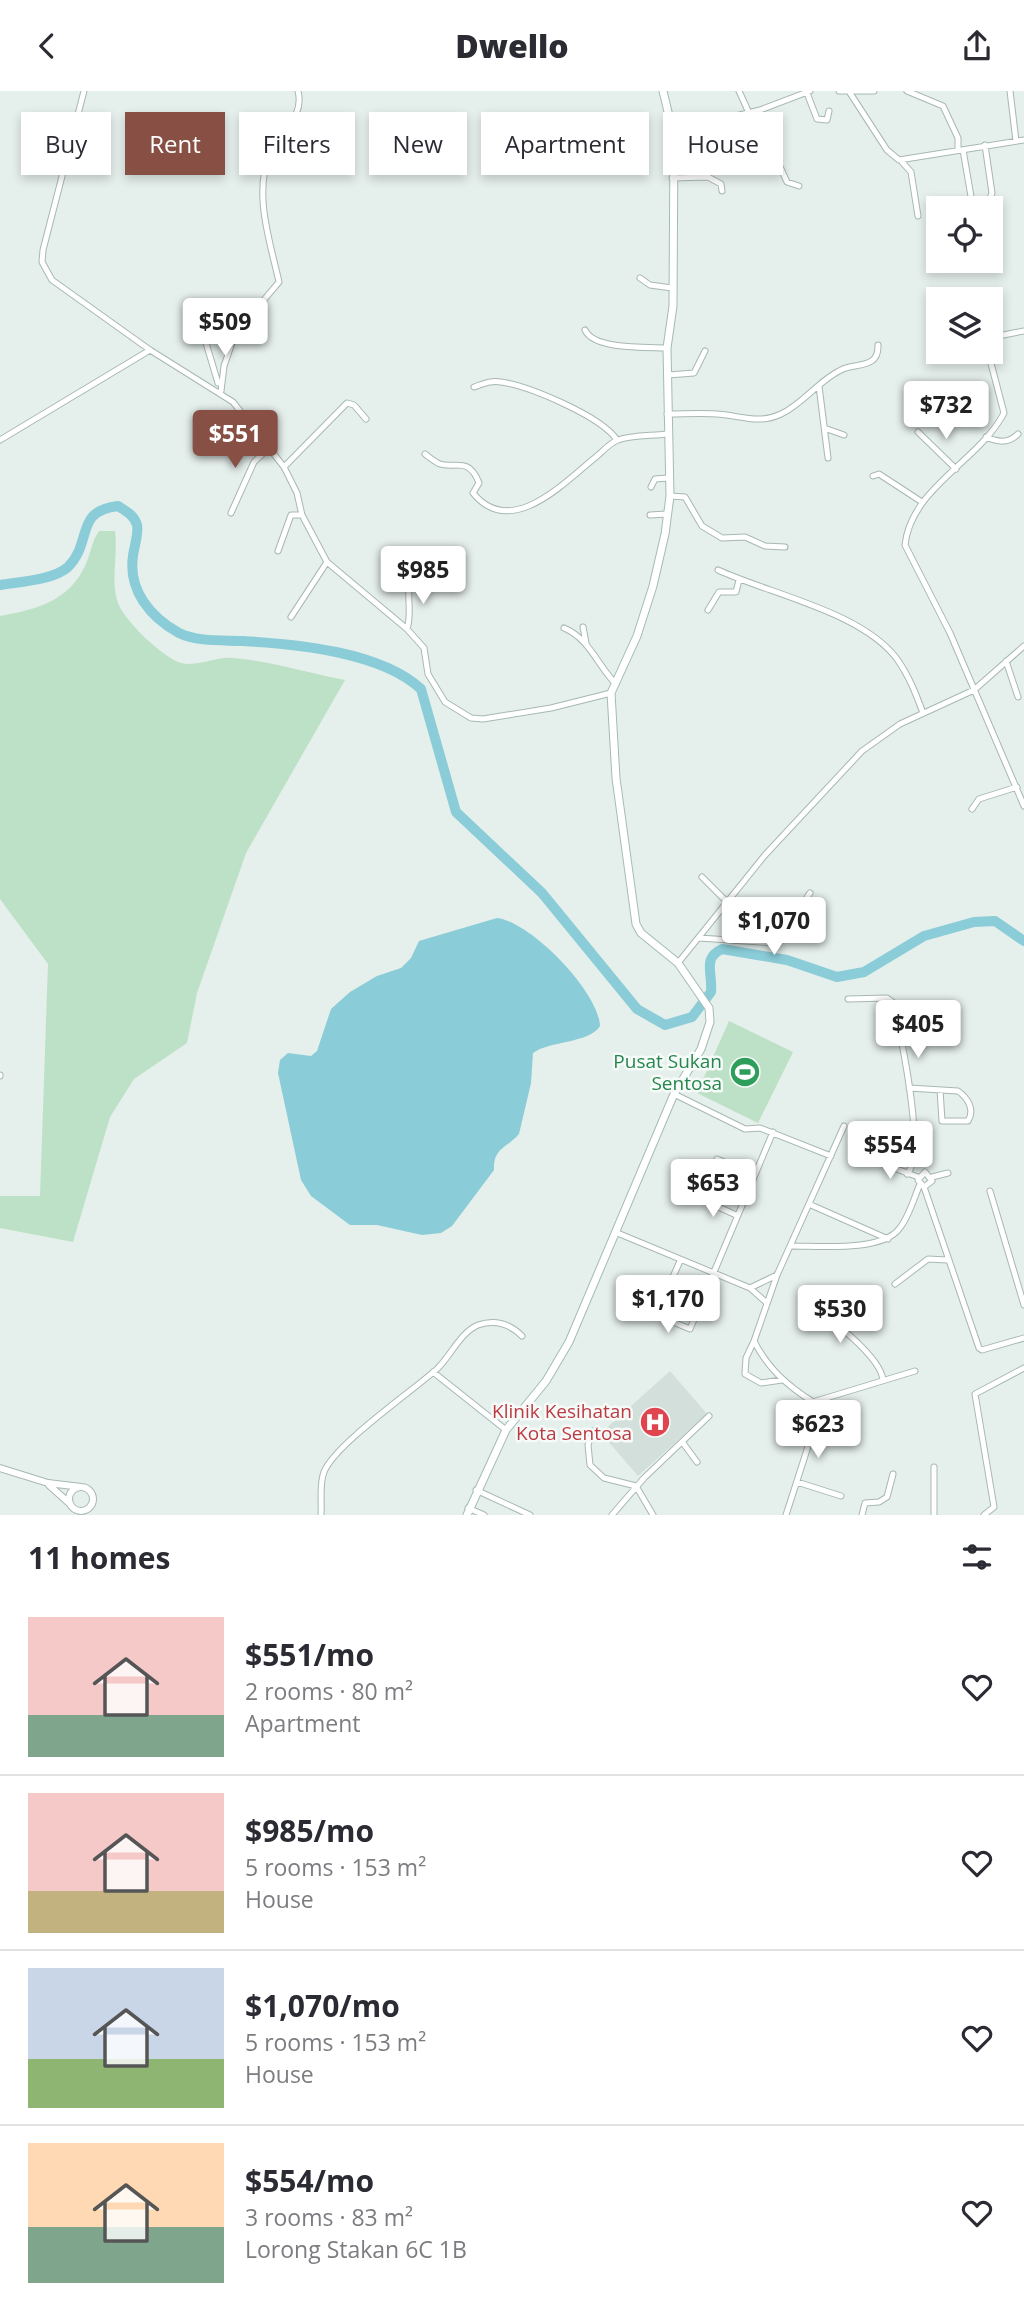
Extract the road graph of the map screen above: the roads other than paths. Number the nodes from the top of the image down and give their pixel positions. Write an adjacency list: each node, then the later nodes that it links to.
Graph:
1 (84, 91): 37 (street)
2 (298, 91): 43 (street)
3 (663, 91): 13 (main road)
4 (739, 91): 14 (street)
5 (839, 91): 10 (street)
6 (874, 91): 10 (street)
7 (907, 91): 19 (street)
8 (1010, 91): 17 (street)
9 (808, 92): 11 (street); 12 (street)
10 (850, 93): 20 (street)
11 (760, 110): 15 (street); 24 (street)
12 (829, 111)
13 (668, 112)
14 (749, 112)
15 (753, 112)
16 (1024, 140): 17 (street)
17 (1016, 141): 18 (street)
18 (985, 145): 19 (street); 27 (street)
19 (961, 150): 20 (street); 26 (street)
20 (899, 160): 28 (street)
21 (672, 175): 23 (main road)
22 (708, 177): 23 (street); 25 (street)
23 (672, 178): 30 (main road)
24 (799, 186)
25 (722, 191)
26 (971, 196)
27 (991, 196)
28 (918, 216)
29 (640, 278): 30 (street)
30 (672, 288): 36 (main road)
31 (210, 328): 43 (street)
32 (585, 330): 36 (street)
33 (1024, 331): 34 (street)
34 (1003, 335)
35 (878, 345): 41 (street)
36 (667, 348): 40 (main road)
37 (150, 350): 43 (street); 52 (street)
38 (705, 351): 40 (street)
39 (991, 364): 51 (street)
40 (668, 375): 44 (main road)
41 (819, 386): 44 (street); 46 (street)
42 (474, 387): 53 (street)
43 (220, 389): 54 (street)
44 (667, 414): 48 (main road)
45 (366, 419): 57 (street)
46 (827, 429): 50 (street); 56 (street)
47 (918, 432): 58 (street)
48 (667, 434): 53 (street); 60 (main road)
49 (1018, 434): 51 (street)
50 (844, 435)
51 (986, 437): 58 (street)
52 (0, 440)
53 (617, 440): 55 (street)
54 (269, 448): 57 (street); 64 (street)
55 (425, 454)
56 (828, 459)
57 (284, 467): 65 (street)
58 (956, 469): 63 (street)
59 (873, 476): 63 (street)
60 (668, 478): 61 (street); 62 (main road)
61 (651, 487)
62 (670, 496): 67 (main road); 68 (street)
63 (922, 502): 83 (street)
64 (231, 513)
65 (302, 515): 69 (street); 70 (street)
66 (650, 515): 67 (street)
67 (667, 515): 82 (main road)
68 (785, 547)
69 (278, 551)
70 (327, 562): 75 (street); 78 (street)
71 (718, 570): 73 (street)
72 (411, 576): 78 (street)
73 (739, 580): 74 (street); 86 (street)
74 (708, 610)
75 (291, 617)
76 (583, 627): 79 (street)
77 (564, 628): 79 (street)
78 (407, 629): 84 (street)
79 (586, 643): 82 (street)
80 (1024, 646): 81 (street)
81 (1006, 661): 83 (street); 85 (street)
82 (616, 684): 84 (main road)
83 (974, 690): 86 (street); 87 (street)
84 (611, 693): 94 (main road)
85 (1018, 697)
86 (923, 713): 92 (street)
87 (1017, 787): 88 (street); 89 (street)
88 (1024, 806)
89 (972, 810)
90 (702, 877): 92 (street)
91 (810, 893): 93 (street)
92 (727, 902): 93 (street)
93 (699, 938): 94 (street)
94 (678, 963): 98 (main road)
95 (848, 999): 96 (street)
96 (909, 1087): 97 (street); 104 (street)
97 (940, 1090): 97 (street)
98 (674, 1094): 100 (street); 111 (main road)
99 (844, 1126): 101 (street)
100 (773, 1132): 101 (street); 105 (street)
101 (831, 1157): 109 (street)
102 (870, 1159): 104 (street)
103 (948, 1173): 106 (street)
104 (908, 1174): 107 (street)
105 (754, 1175): 110 (street); 110 (street)
106 (932, 1177): 107 (street); 107 (street)
107 (921, 1182): 112 (street); 114 (street)
108 (990, 1191): 122 (street)
109 (811, 1205): 112 (street); 113 (street)
110 (736, 1215): 116 (street)
111 (615, 1232): 115 (street); 133 (main road)
112 (888, 1239): 113 (street)
113 (792, 1246): 117 (street)
114 (947, 1260): 118 (street); 124 (street)
115 (680, 1261): 116 (street); 116 (street)
116 (712, 1275): 119 (street)
117 (777, 1275): 119 (street); 120 (street)
118 (895, 1284)
119 (750, 1288): 120 (street)
120 (766, 1303): 125 (street)
121 (811, 1305): 130 (street)
122 (1024, 1305)
123 (522, 1336): 128 (street)
124 (1024, 1338)
125 (754, 1341): 129 (street); 129 (street)
126 (1024, 1368): 158 (street)
127 (915, 1371): 130 (street)
128 (433, 1372): 133 (street); 150 (street)
129 (782, 1380): 131 (street)
130 (883, 1380): 131 (street)
131 (813, 1402): 140 (street)
132 (709, 1416): 135 (street)
133 (506, 1430): 144 (main road)
134 (593, 1431): 142 (street)
135 (683, 1443): 136 (street); 142 (street)
136 (697, 1462)
137 (934, 1467): 157 (street)
138 (0, 1468): 141 (street)
139 (893, 1474): 156 (street)
140 (797, 1482): 145 (street); 155 (street)
141 (48, 1483): 143 (street); 147 (street)
142 (636, 1486): 153 (street); 154 (street)
143 (81, 1487): 146 (street); 147 (street)
144 (476, 1490): 148 (main road); 152 (street)
145 (841, 1496)
146 (90, 1507): 147 (street); 149 (street)
147 (73, 1509)
148 (468, 1512): 151 (street)
149 (86, 1515)
150 (321, 1515)
151 (484, 1515)
152 (530, 1515)
153 (612, 1515)
154 (653, 1515)
155 (786, 1515)
156 (862, 1515)
157 (934, 1515)
158 (984, 1515)

